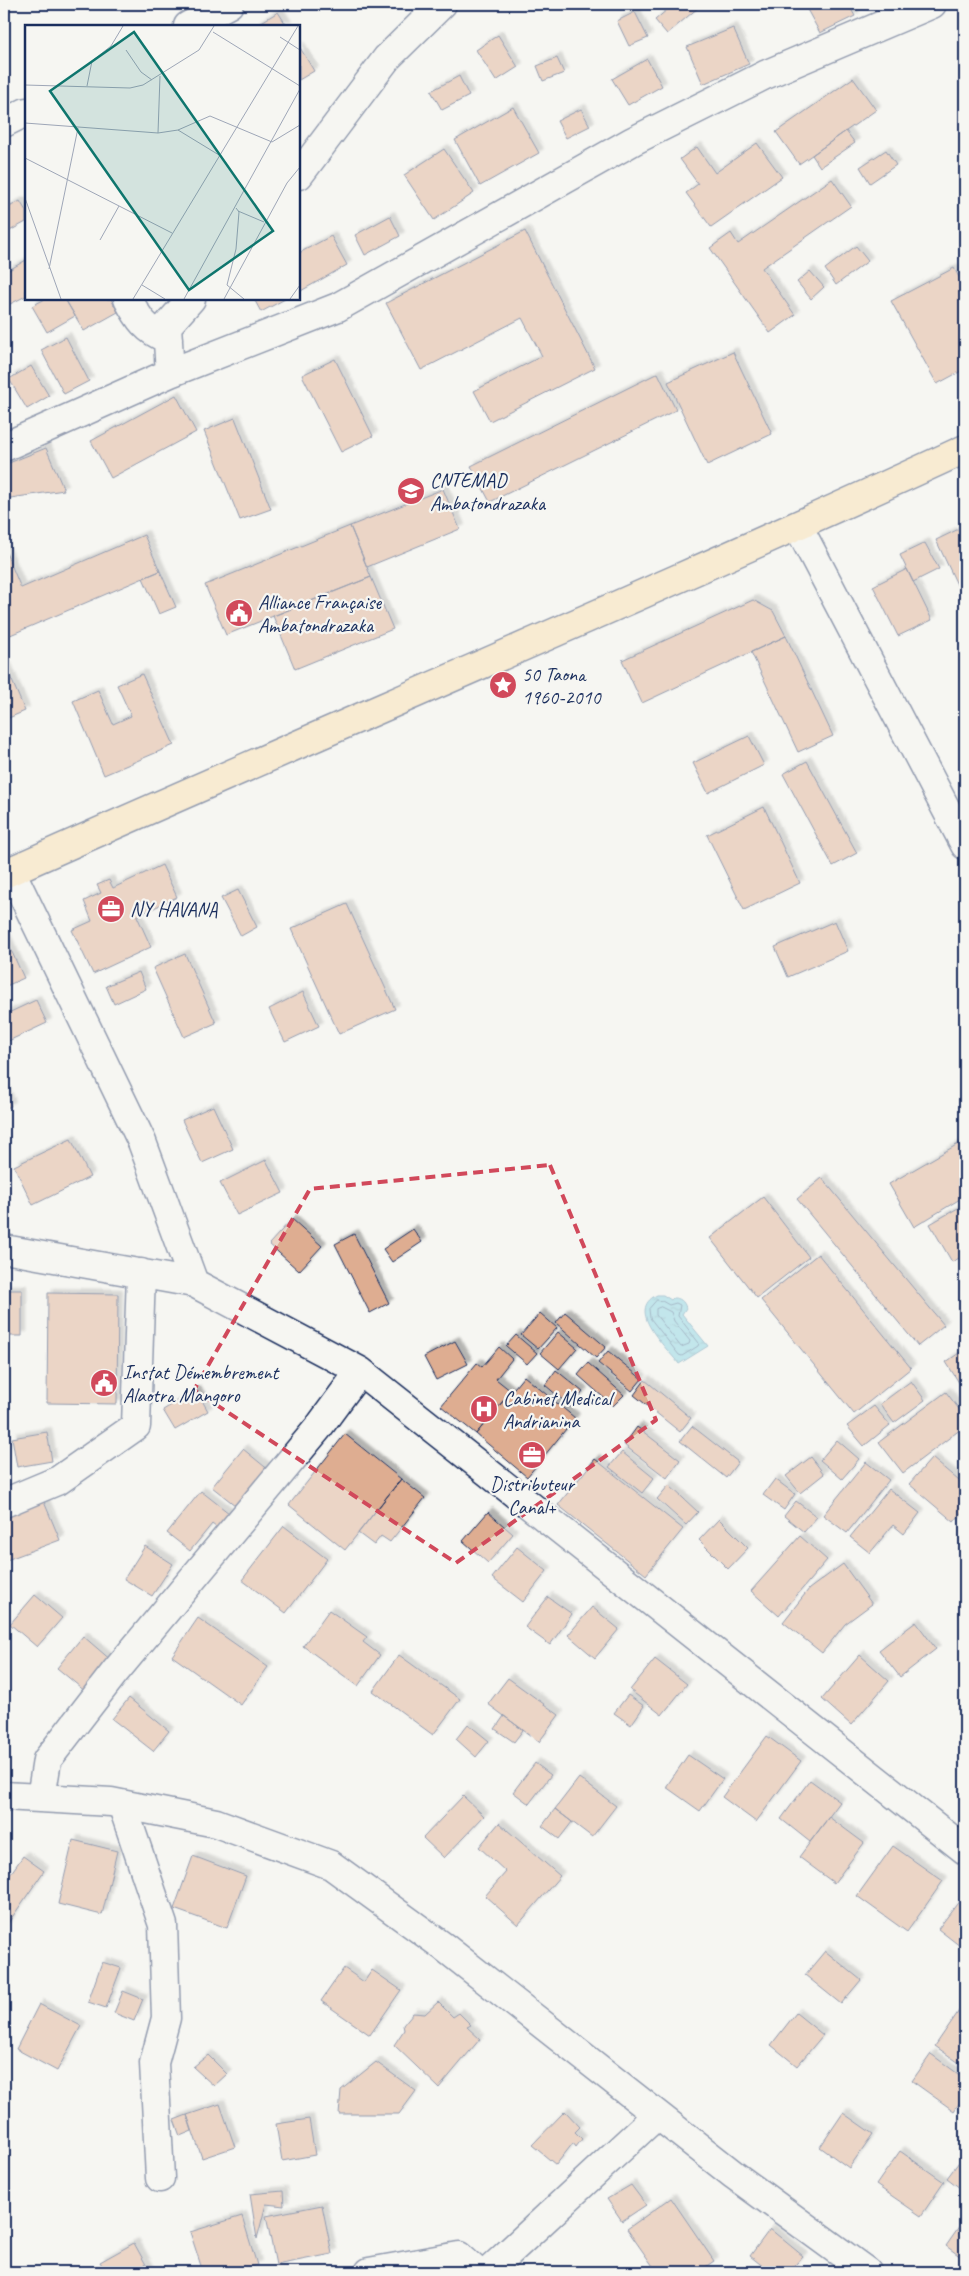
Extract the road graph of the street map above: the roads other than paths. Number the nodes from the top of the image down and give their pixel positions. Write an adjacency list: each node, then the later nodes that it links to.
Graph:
1 (230, 4): 4 (street)
2 (442, 4): 7 (street)
3 (932, 4): 11 (street)
4 (190, 25)
5 (25, 112): 6 (street)
6 (4, 123)
7 (300, 174)
8 (129, 300): 10 (street)
9 (190, 300): 10 (street)
10 (168, 339): 11 (street)
11 (170, 373): 12 (street)
12 (4, 447)
13 (965, 449): 14 (main road)
14 (798, 526): 15 (street); 16 (main road)
15 (965, 844)
16 (8, 873): 19 (street)
17 (4, 1249): 18 (street)
18 (141, 1273): 19 (street); 21 (street)
19 (194, 1283): 20 (street)
20 (360, 1371): 23 (street); 25 (street)
21 (4, 1503)
22 (4, 1796): 23 (street)
23 (41, 1798): 24 (street)
24 (122, 1804): 26 (street); 27 (street)
25 (961, 1839)
26 (657, 2115): 30 (street); 31 (street)
27 (160, 2178)
28 (368, 2272): 29 (street)
29 (477, 2272)
30 (488, 2272)
31 (867, 2272)

